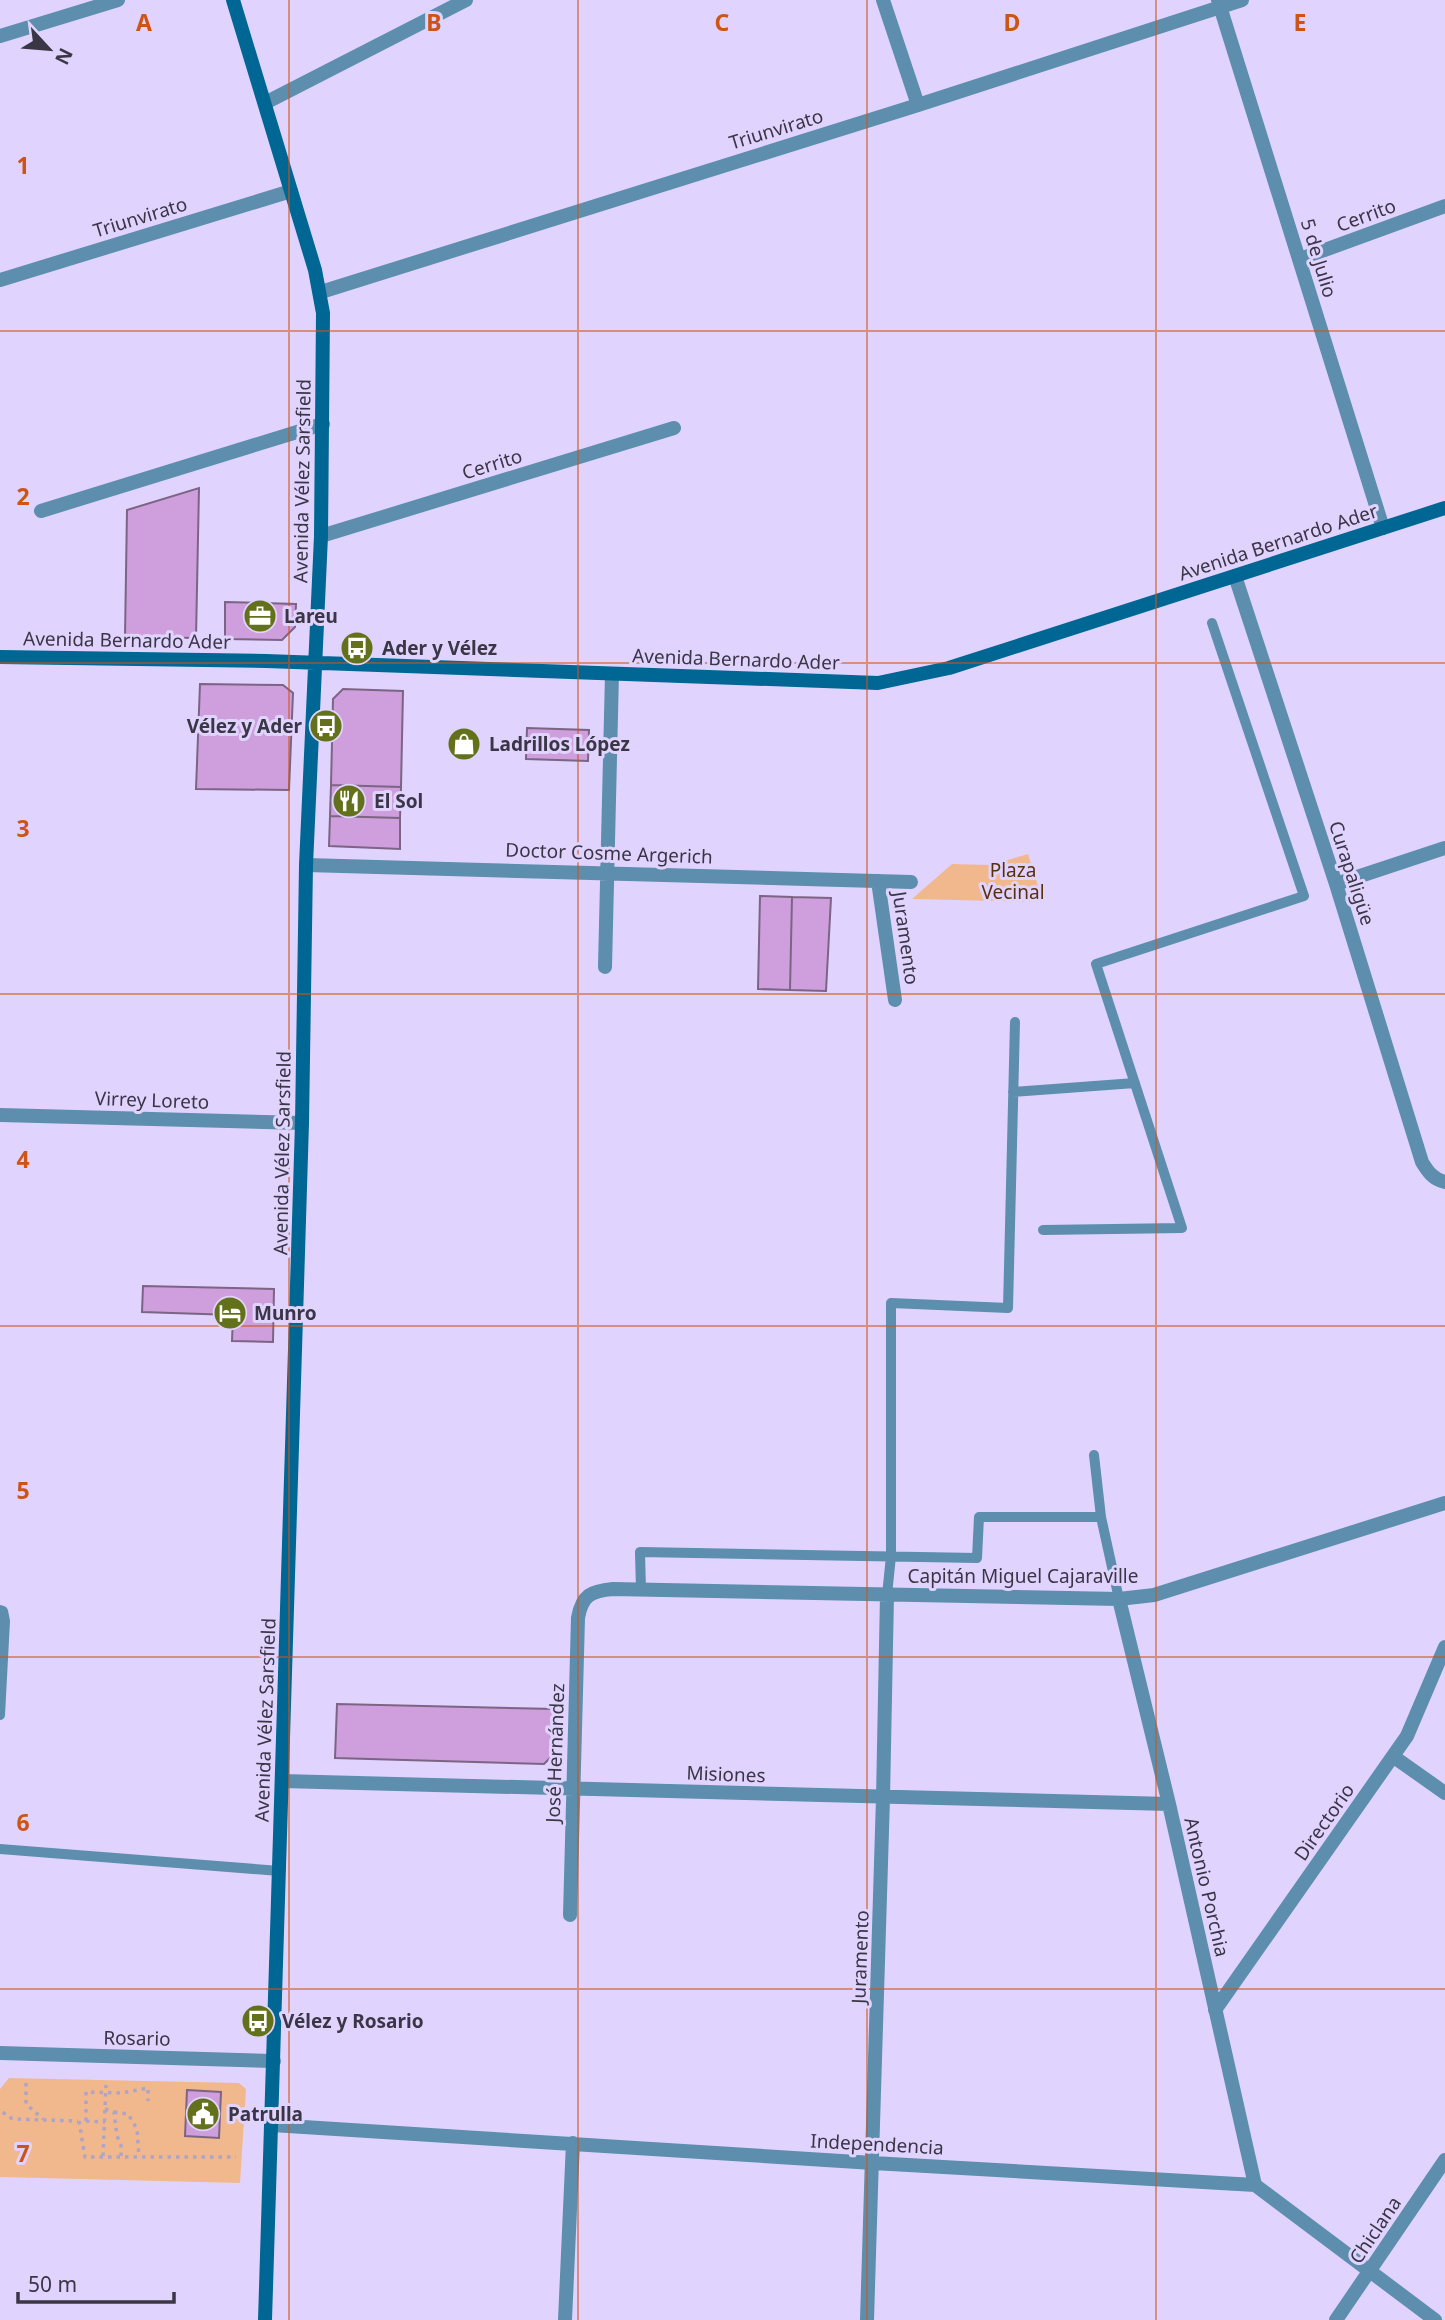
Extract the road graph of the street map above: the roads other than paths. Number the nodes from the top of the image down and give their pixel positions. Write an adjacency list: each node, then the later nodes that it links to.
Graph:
1 (118, 0): 7 (street)
2 (233, 0): 8 (main road, Avenida Vélez Sarsfield)
3 (466, 0): 8 (street)
4 (883, 0): 9 (street)
5 (1241, 0): 6 (street, Triunvirato)
6 (1219, 4): 9 (street, Triunvirato); 12 (street, 5 de Julio)
7 (0, 36)
8 (265, 103): 10 (main road, Avenida Vélez Sarsfield)
9 (918, 105): 14 (street, Triunvirato)
10 (291, 191): 13 (street, Triunvirato); 14 (main road, Avenida Vélez Sarsfield)
11 (1445, 206): 12 (street, Cerrito)
12 (1300, 259): 19 (street, 5 de Julio)
13 (0, 280)
14 (321, 292): 15 (main road, Avenida Vélez Sarsfield)
15 (323, 424): 18 (street); 20 (main road, Avenida Vélez Sarsfield)
16 (674, 428): 20 (street, Cerrito)
17 (1445, 508): 19 (main road, Avenida Bernardo Ader)
18 (41, 511)
19 (1383, 528): 21 (main road, Avenida Bernardo Ader)
20 (321, 536): 24 (main road, Avenida Vélez Sarsfield)
21 (1235, 576): 25 (main road, Avenida Bernardo Ader); 31 (street, Curapaligüe)
22 (1212, 623): 35 (lane)
23 (0, 657): 24 (main road, Avenida Bernardo Ader)
24 (316, 663): 25 (main road, Avenida Bernardo Ader); 27 (main road, Avenida Vélez Sarsfield)
25 (612, 674): 28 (street)
26 (1445, 848): 31 (street)
27 (306, 864): 28 (street, Doctor Cosme Argerich); 38 (main road, Avenida Vélez Sarsfield)
28 (609, 872): 29 (street, Doctor Cosme Argerich); 32 (street)
29 (878, 881): 30 (street, Doctor Cosme Argerich); 33 (street, Juramento)
30 (911, 882)
31 (1336, 884): 39 (street, Curapaligüe)
32 (605, 967)
33 (895, 1000)
34 (1015, 1022): 36 (lane)
35 (1135, 1083): 36 (lane); 40 (lane)
36 (1013, 1092): 44 (lane)
37 (0, 1115): 38 (street, Virrey Loreto)
38 (302, 1123): 53 (main road, Avenida Vélez Sarsfield)
39 (1441, 1181)
40 (1043, 1230)
41 (1094, 1455): 43 (lane)
42 (1445, 1503): 48 (street, Capitán Miguel Cajaraville)
43 (1101, 1517): 44 (lane); 48 (lane)
44 (891, 1556): 45 (lane); 47 (lane)
45 (641, 1590): 46 (street, Capitán Miguel Cajaraville); 47 (street, Capitán Miguel Cajaraville)
46 (589, 1595): 54 (street, José Hernández)
47 (887, 1595): 48 (street, Capitán Miguel Cajaraville); 56 (street, Juramento)
48 (1119, 1599): 57 (street, Antonio Porchia)
49 (0, 1610): 51 (lane)
50 (1445, 1647): 52 (street, Directorio)
51 (0, 1715)
52 (1394, 1757): 55 (street); 61 (street, Directorio)
53 (282, 1781): 54 (street, Misiones); 59 (main road, Avenida Vélez Sarsfield)
54 (574, 1788): 56 (street, Misiones); 60 (street, José Hernández)
55 (1445, 1793)
56 (883, 1798): 57 (street, Misiones); 67 (street, Juramento)
57 (1169, 1804): 61 (street, Antonio Porchia)
58 (0, 1849): 59 (lane)
59 (280, 1871): 63 (main road, Avenida Vélez Sarsfield)
60 (570, 1915)
61 (1215, 2010): 68 (street, Antonio Porchia)
62 (0, 2053): 63 (street, Rosario)
63 (274, 2060): 64 (main road, Avenida Vélez Sarsfield)
64 (271, 2125): 65 (street, Independencia); 70 (main road, Avenida Vélez Sarsfield)
65 (573, 2143): 67 (street, Independencia); 71 (street)
66 (1445, 2160): 69 (street, Chiclana)
67 (873, 2163): 68 (street, Independencia); 72 (street, Juramento)
68 (1255, 2185): 69 (street)
69 (1370, 2273): 73 (street, Chiclana); 74 (street)
70 (265, 2320)
71 (565, 2320)
72 (867, 2320)
73 (1336, 2320)
74 (1435, 2320)

